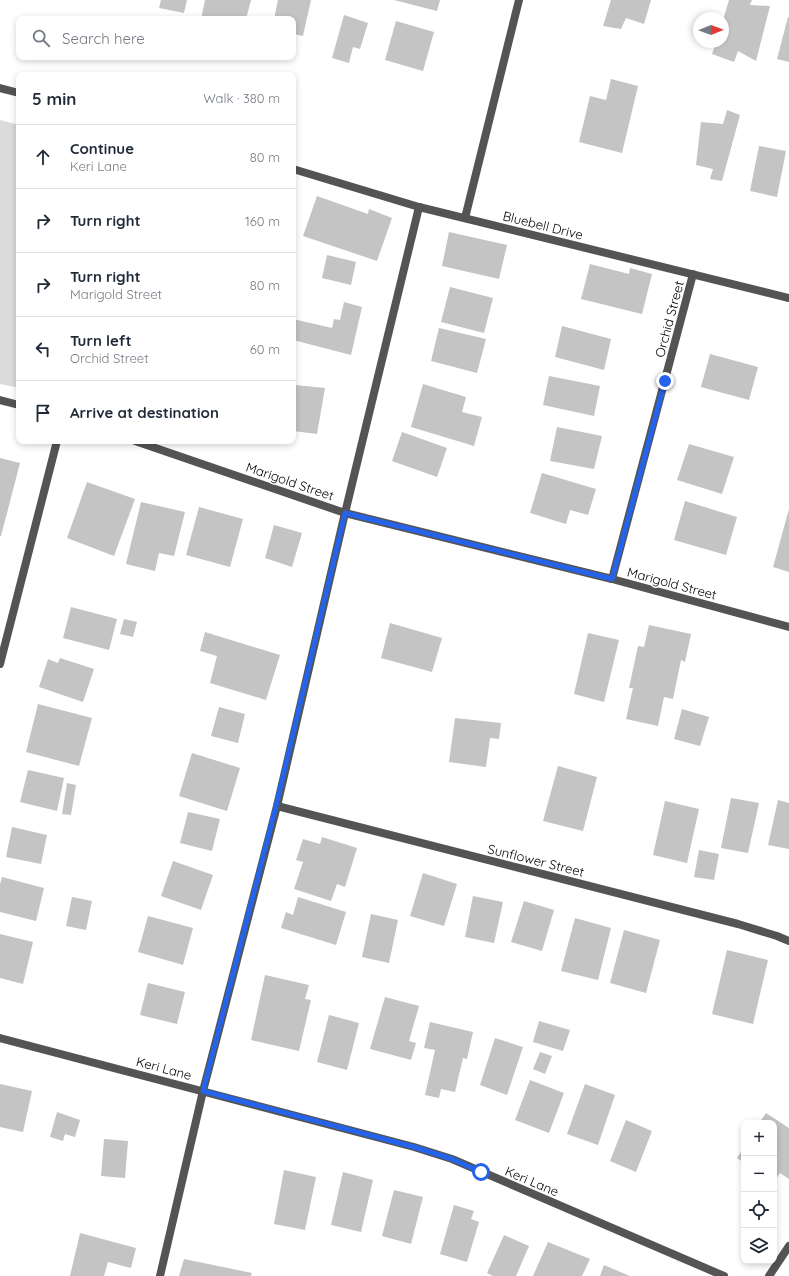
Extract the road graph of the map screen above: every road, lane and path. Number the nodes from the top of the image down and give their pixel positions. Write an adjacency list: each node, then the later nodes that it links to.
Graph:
1 (519, 0): 6 (street)
2 (0, 88): 3 (street)
3 (16, 92)
4 (296, 170): 5 (street, Bluebell Drive)
5 (419, 207): 6 (street, Bluebell Drive); 13 (street)
6 (464, 218): 7 (street, Bluebell Drive)
7 (693, 274): 8 (street, Bluebell Drive); 14 (street, Orchid Street)
8 (789, 298)
9 (0, 400): 10 (street)
10 (16, 404)
11 (56, 444): 16 (street)
12 (144, 444): 13 (street, Marigold Street)
13 (345, 513): 14 (street, Marigold Street); 17 (street)
14 (612, 579): 15 (street, Marigold Street)
15 (789, 627)
16 (0, 664)
17 (276, 806): 18 (street, Sunflower Street); 20 (street)
18 (789, 941)
19 (0, 1038): 20 (street, Keri Lane)
20 (203, 1091): 22 (street); 23 (street, Keri Lane)
21 (789, 1246): 24 (street)
22 (160, 1276)
23 (724, 1276)
24 (769, 1276)

